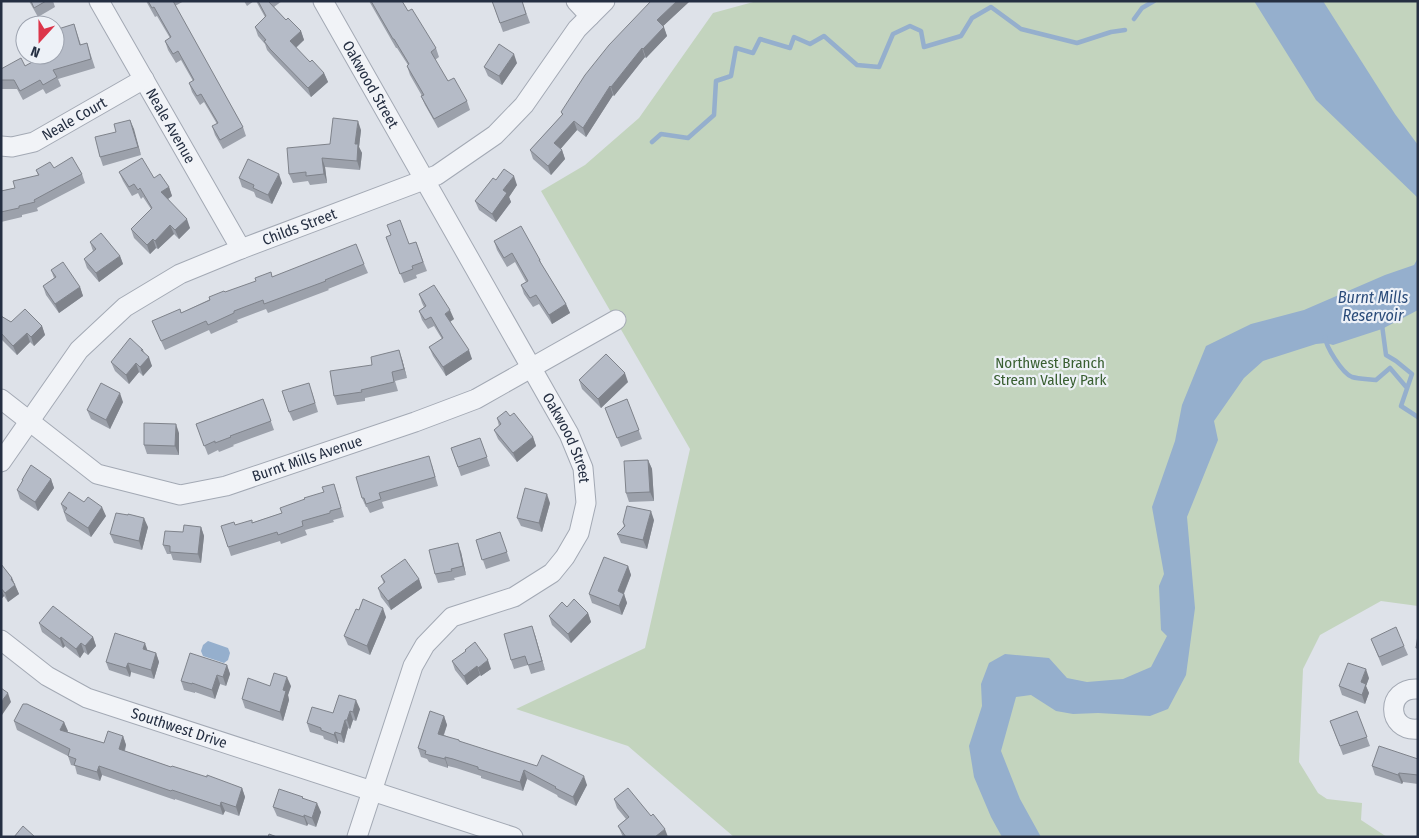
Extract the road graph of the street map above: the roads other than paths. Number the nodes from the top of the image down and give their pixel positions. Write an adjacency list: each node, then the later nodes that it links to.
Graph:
1 (100, 1): 6 (street, Neale Avenue)
2 (323, 1): 8 (street, Oakwood Street)
3 (576, 1): 5 (street)
4 (605, 1): 5 (street, Childs Street)
5 (590, 16): 8 (street, Childs Street)
6 (144, 79): 7 (street, Neale Court); 9 (street, Neale Avenue)
7 (1, 146)
8 (425, 180): 9 (street, Childs Street); 11 (street, Oakwood Street)
9 (241, 250): 13 (street, Childs Street)
10 (616, 320): 11 (street, Burnt Mills Avenue)
11 (531, 368): 13 (street, Burnt Mills Avenue); 18 (street, Oakwood Street)
12 (1, 400): 13 (street, Burnt Mills Avenue)
13 (29, 422): 14 (street, Childs Street)
14 (1, 462)
15 (1, 640): 18 (street, Southwest Drive)
16 (1418, 689): 17 (street)
17 (1418, 729)
18 (372, 790): 19 (street, Oakwood Street); 20 (street, Southwest Drive)
19 (357, 837)
20 (514, 837)

